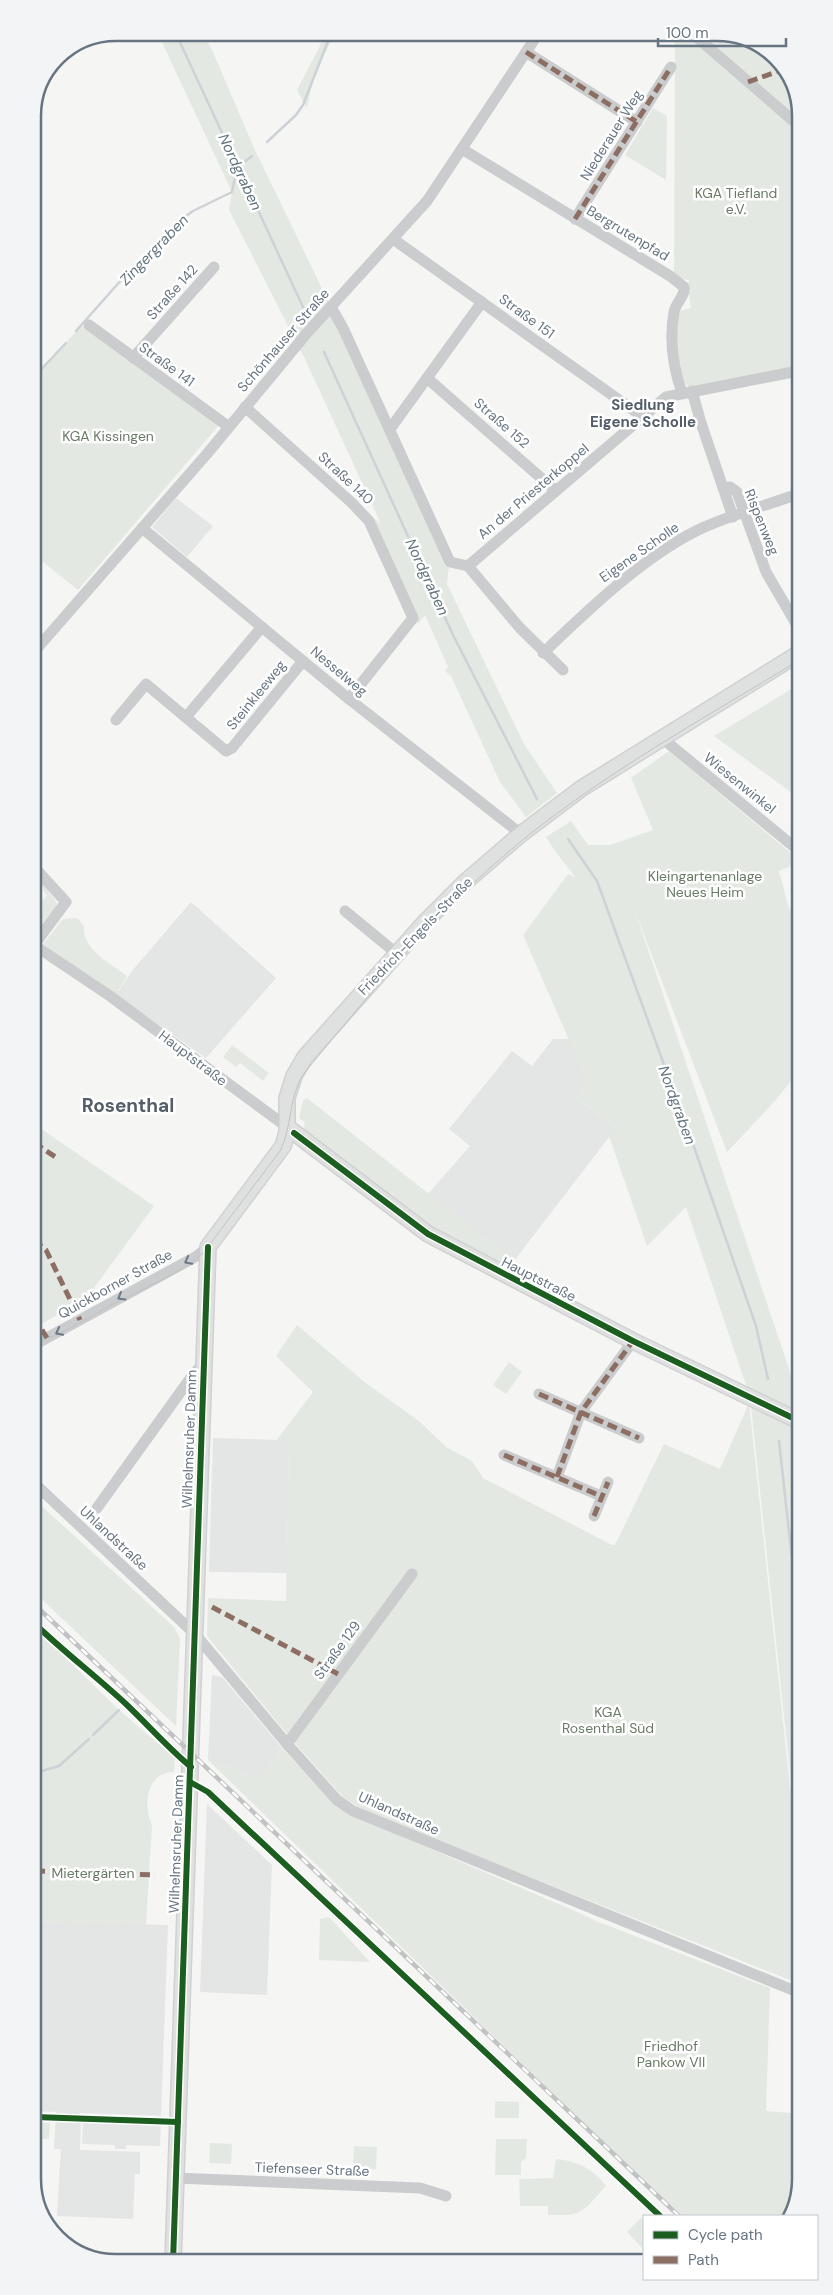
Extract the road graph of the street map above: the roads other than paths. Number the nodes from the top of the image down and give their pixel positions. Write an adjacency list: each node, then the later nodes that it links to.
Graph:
1 (533, 41): 3 (street, Schönhauser Straße)
2 (701, 41): 5 (street)
3 (526, 52): 6 (street); 7 (street, Schönhauser Straße)
4 (671, 67): 6 (street, Niederauer Weg)
5 (792, 120)
6 (637, 122): 8 (street, Niederauer Weg)
7 (462, 149): 8 (street, Bergrutenpfad); 9 (street, Schönhauser Straße)
8 (575, 219): 17 (street, Bergrutenpfad)
9 (393, 239): 11 (street, Straße 151); 12 (street, Schönhauser Straße)
10 (214, 267): 14 (street, Straße 142)
11 (482, 302): 16 (street); 19 (street, Straße 151)
12 (331, 307): 18 (street, Schönhauser Straße); 21 (street)
13 (89, 326): 14 (street, Straße 141)
14 (133, 358): 20 (street, Straße 141)
15 (792, 372): 17 (street, An der Priesterkoppel)
16 (427, 378): 21 (street); 22 (street, Straße 152)
17 (687, 392): 19 (street, An der Priesterkoppel); 24 (street, Rispenweg)
18 (245, 407): 20 (street, Schönhauser Straße); 34 (street, Straße 140)
19 (643, 418): 22 (street, An der Priesterkoppel)
20 (229, 427): 25 (street, Schönhauser Straße)
21 (390, 428): 26 (street)
22 (556, 491): 26 (street, An der Priesterkoppel)
23 (792, 496): 24 (street, Eigene Scholle)
24 (739, 515): 27 (street, Rispenweg); 30 (street, Eigene Scholle)
25 (142, 528): 28 (street, Nesselweg); 29 (street, Schönhauser Straße)
26 (468, 566): 30 (street)
27 (792, 616)
28 (262, 627): 32 (street, Nesselweg); 35 (street)
29 (41, 644)
30 (543, 653): 33 (street)
31 (792, 658): 37 (main road, Friedrich-Engels-Straße)
32 (304, 661): 34 (street, Nesselweg); 35 (street, Steinkleeweg)
33 (563, 670)
34 (349, 699): 38 (street, Nesselweg)
35 (186, 717): 36 (street, Steinkleeweg)
36 (116, 720)
37 (662, 738): 38 (main road, Friedrich-Engels-Straße); 39 (street, Wiesenwinkel)
38 (521, 834): 44 (main road, Friedrich-Engels-Straße)
39 (792, 845)
40 (41, 875): 42 (street, Hauptstraße)
41 (345, 912): 44 (street)
42 (41, 936)
43 (41, 950): 45 (street, Hauptstraße)
44 (396, 953): 45 (main road, Friedrich-Engels-Straße)
45 (287, 1127): 46 (main road); 48 (main road, Hauptstraße)
46 (208, 1247): 47 (street, Quickborner Straße, one-way to 47); 49 (main road, Wilhelmsruher Damm)
47 (41, 1341)
48 (633, 1341): 51 (street); 52 (main road, Hauptstraße)
49 (204, 1363): 59 (street, Wilhelmsruher Damm); 62 (main road, Wilhelmsruher Damm)
50 (539, 1394): 51 (street)
51 (582, 1412): 53 (street); 55 (street)
52 (792, 1418)
53 (639, 1438)
54 (504, 1455): 55 (street)
55 (557, 1477): 58 (street)
56 (608, 1482): 58 (street)
57 (41, 1490): 62 (street, Uhlandstraße)
58 (601, 1496): 60 (street)
59 (97, 1508)
60 (594, 1516)
61 (412, 1574): 63 (street, Straße 129)
62 (195, 1634): 63 (street, Uhlandstraße); 65 (main road, Wilhelmsruher Damm)
63 (287, 1744): 64 (street, Uhlandstraße)
64 (792, 1990)
65 (176, 2178): 66 (street, Tiefenseer Straße); 67 (main road, Wilhelmsruher Damm)
66 (446, 2196)
67 (173, 2254)

